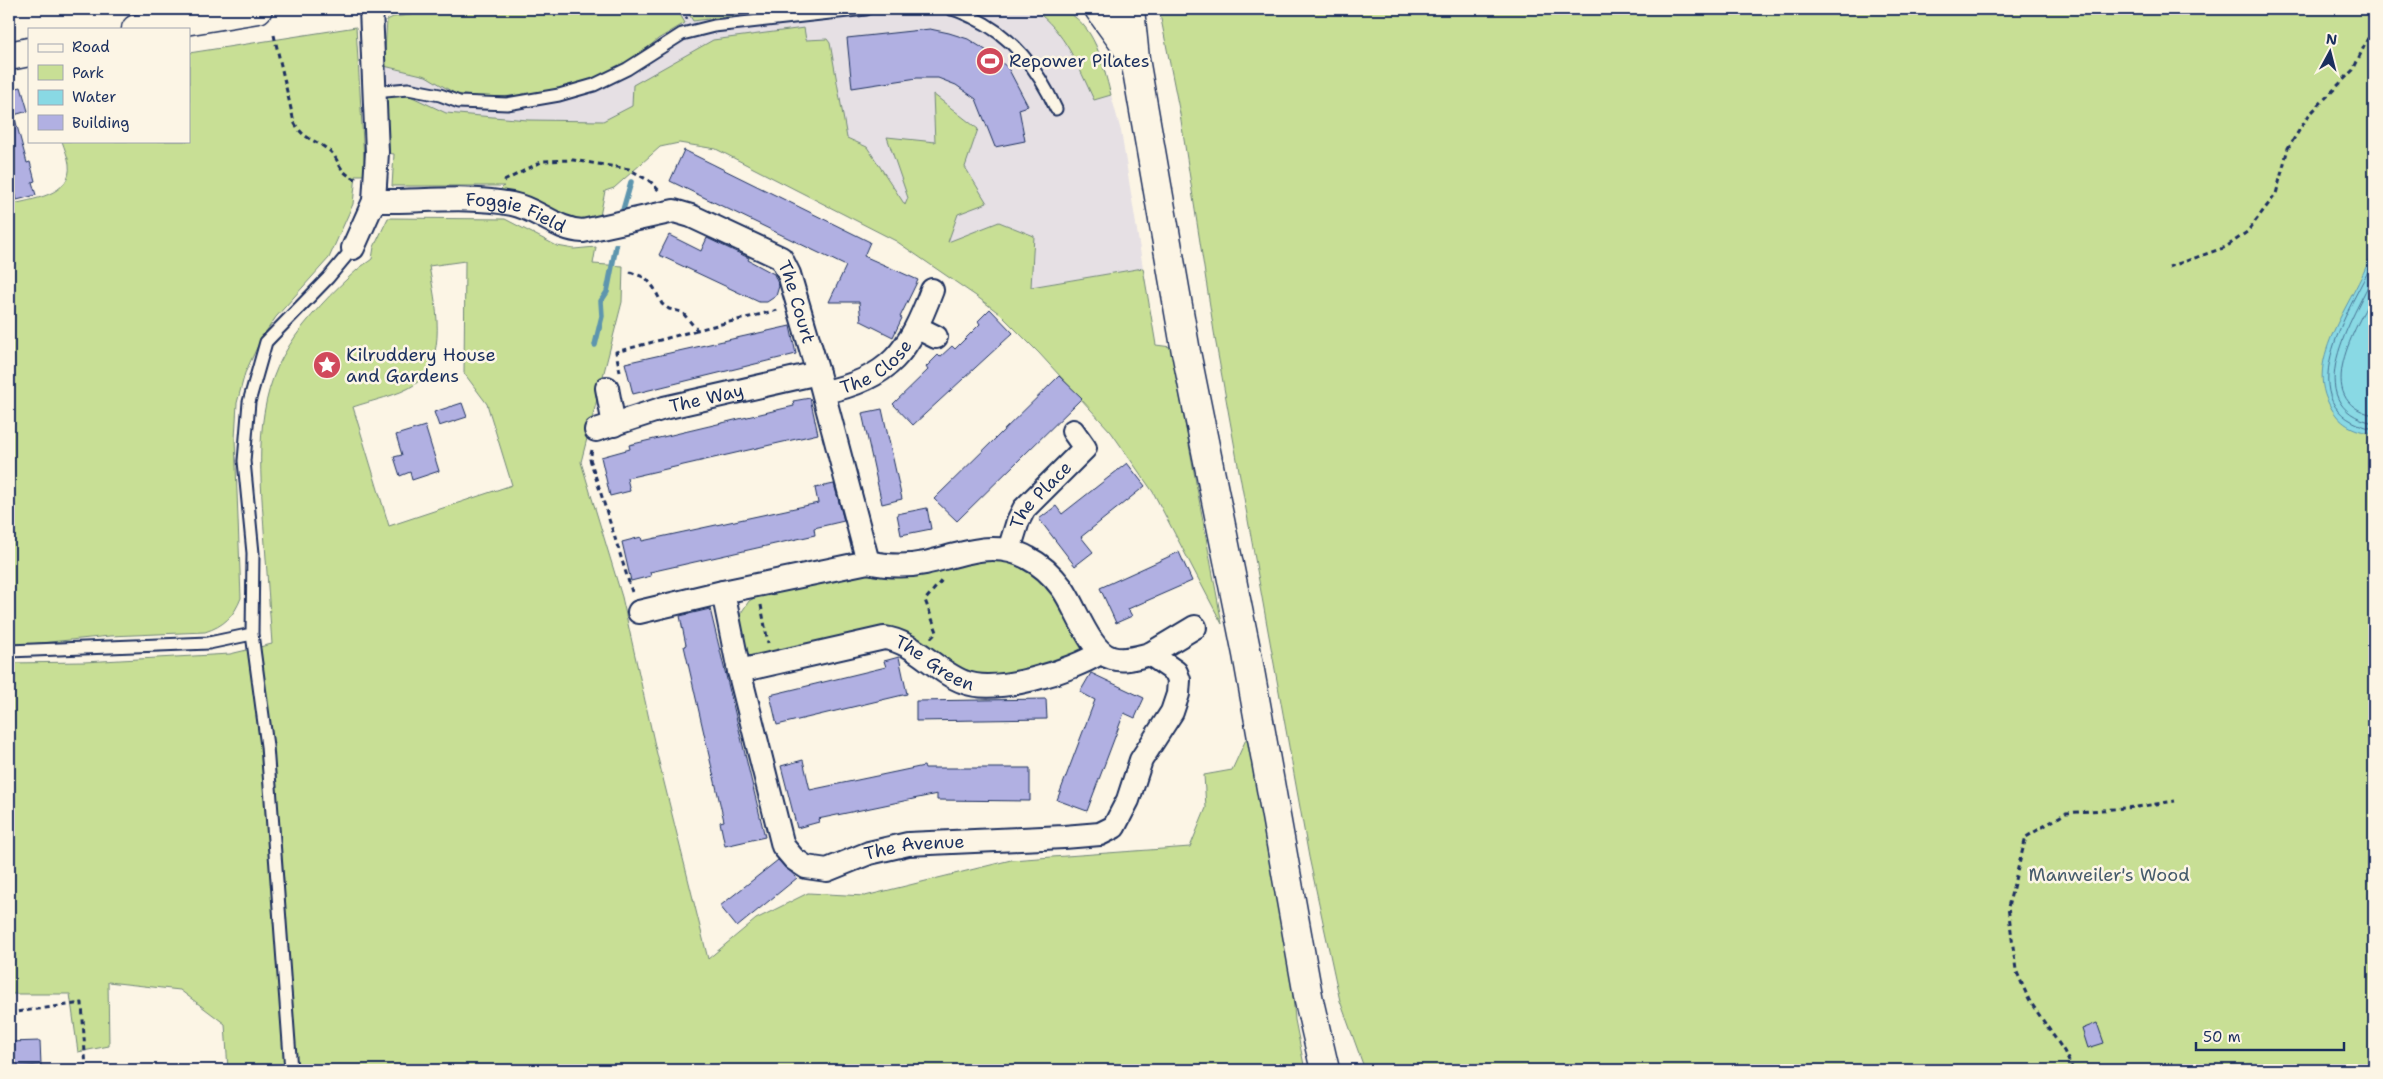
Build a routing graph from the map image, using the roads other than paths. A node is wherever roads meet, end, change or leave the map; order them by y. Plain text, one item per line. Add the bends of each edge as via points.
1 (258, 9) edge
2 (371, 9) edge
3 (866, 9) edge
4 (951, 9) edge
5 (1100, 9) edge
6 (1130, 9) edge
7 (181, 14) edge
8 (139, 28) edge
9 (28, 52) edge
10 (9, 56) edge
11 (1135, 59) junction
12 (374, 92) junction
13 (1056, 109) dead end
14 (375, 191) junction
15 (664, 213) joint
16 (353, 248) joint
17 (932, 290) dead end
18 (821, 383) junction
19 (614, 384) road end
20 (1085, 447) dead end
21 (1009, 550) junction
22 (877, 564) junction
23 (723, 592) junction
24 (639, 612) road end
25 (1195, 627) dead end
26 (252, 634) junction
27 (9, 651) edge
28 (1100, 653) junction
29 (1150, 654) junction
30 (739, 671) junction
31 (291, 1070) edge
32 (1325, 1070) edge

1 - 7 main road
2 - 12 street
3 - 12 lane via 714,26 682,34 627,69 594,85 507,104 459,102 408,89
4 - 13 lane via 982,22 1011,42 1025,56
5 - 11 main road
6 - 11 main road
7 - 8 main road
9 - 10 main road
11 - 32 main road via 1186,352 1247,654 1309,1001
12 - 14 street
14 - 15 street, Foggie Field via 514,204 570,231 606,228
14 - 16 street
15 - 18 street, The Court via 690,216 781,258 789,274
16 - 26 lane via 266,342 249,402 244,461 252,553
17 - 18 street, The Close via 927,332 909,342 876,374 852,386
18 - 19 street, The Way via 664,408 605,427
18 - 22 street
20 - 21 street, The Place via 1024,510
21 - 22 street via 984,548 923,563
21 - 28 street via 1044,568 1062,588
22 - 23 street
23 - 24 street
23 - 30 street, The Avenue
25 - 29 street
26 - 27 lane via 209,643
26 - 31 lane via 267,746
28 - 29 street via 1113,659
28 - 30 street, The Green via 1087,661 996,687 964,683 898,639 884,638
29 - 30 street, The Avenue via 1176,672 1178,694 1172,712 1141,760 1128,800 1114,828 1100,834 1030,840 908,844 827,870 806,867 783,846

